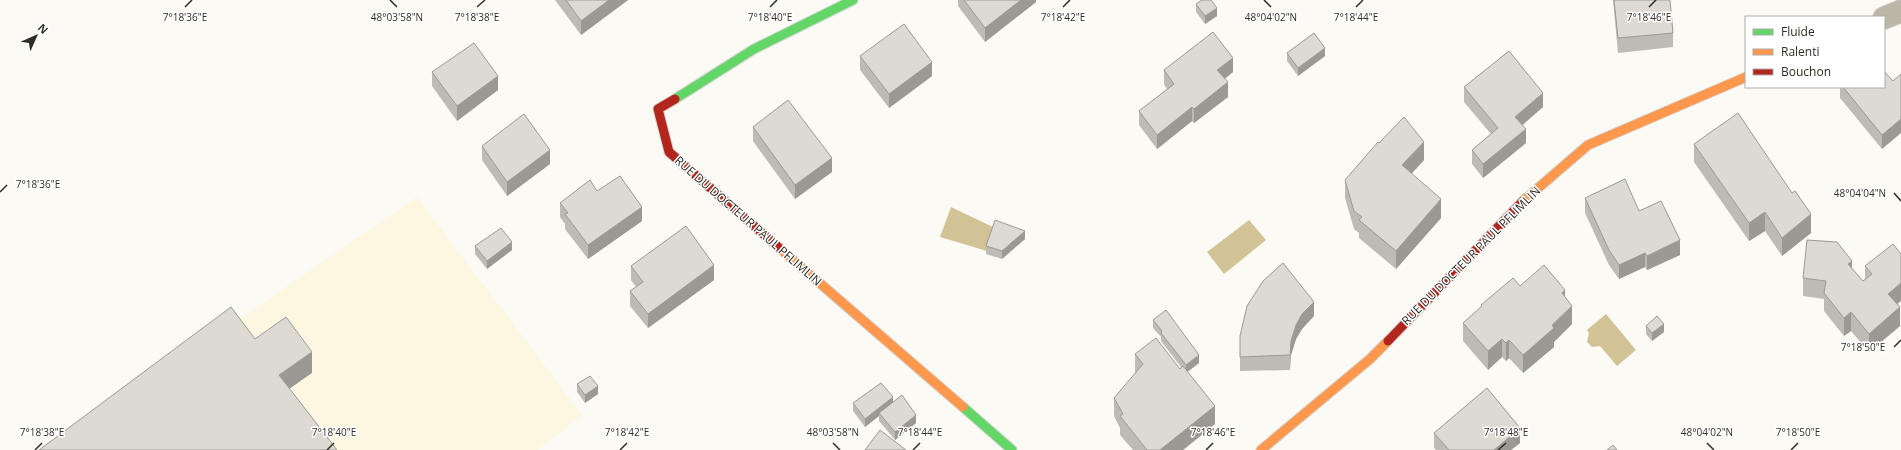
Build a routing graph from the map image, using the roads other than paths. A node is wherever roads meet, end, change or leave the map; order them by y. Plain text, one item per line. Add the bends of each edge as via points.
1 (853, 0) edge
2 (1901, 11) edge
3 (1885, 18) edge
4 (1745, 77) edge
5 (1012, 450) edge
6 (1261, 450) edge

1 - 5 street, RUE DU DOCTEUR PAUL PFLIMLIN via 754,49 658,109 669,152
2 - 3 street
4 - 6 street, RUE DU DOCTEUR PAUL PFLIMLIN via 1588,145 1518,206 1370,359

